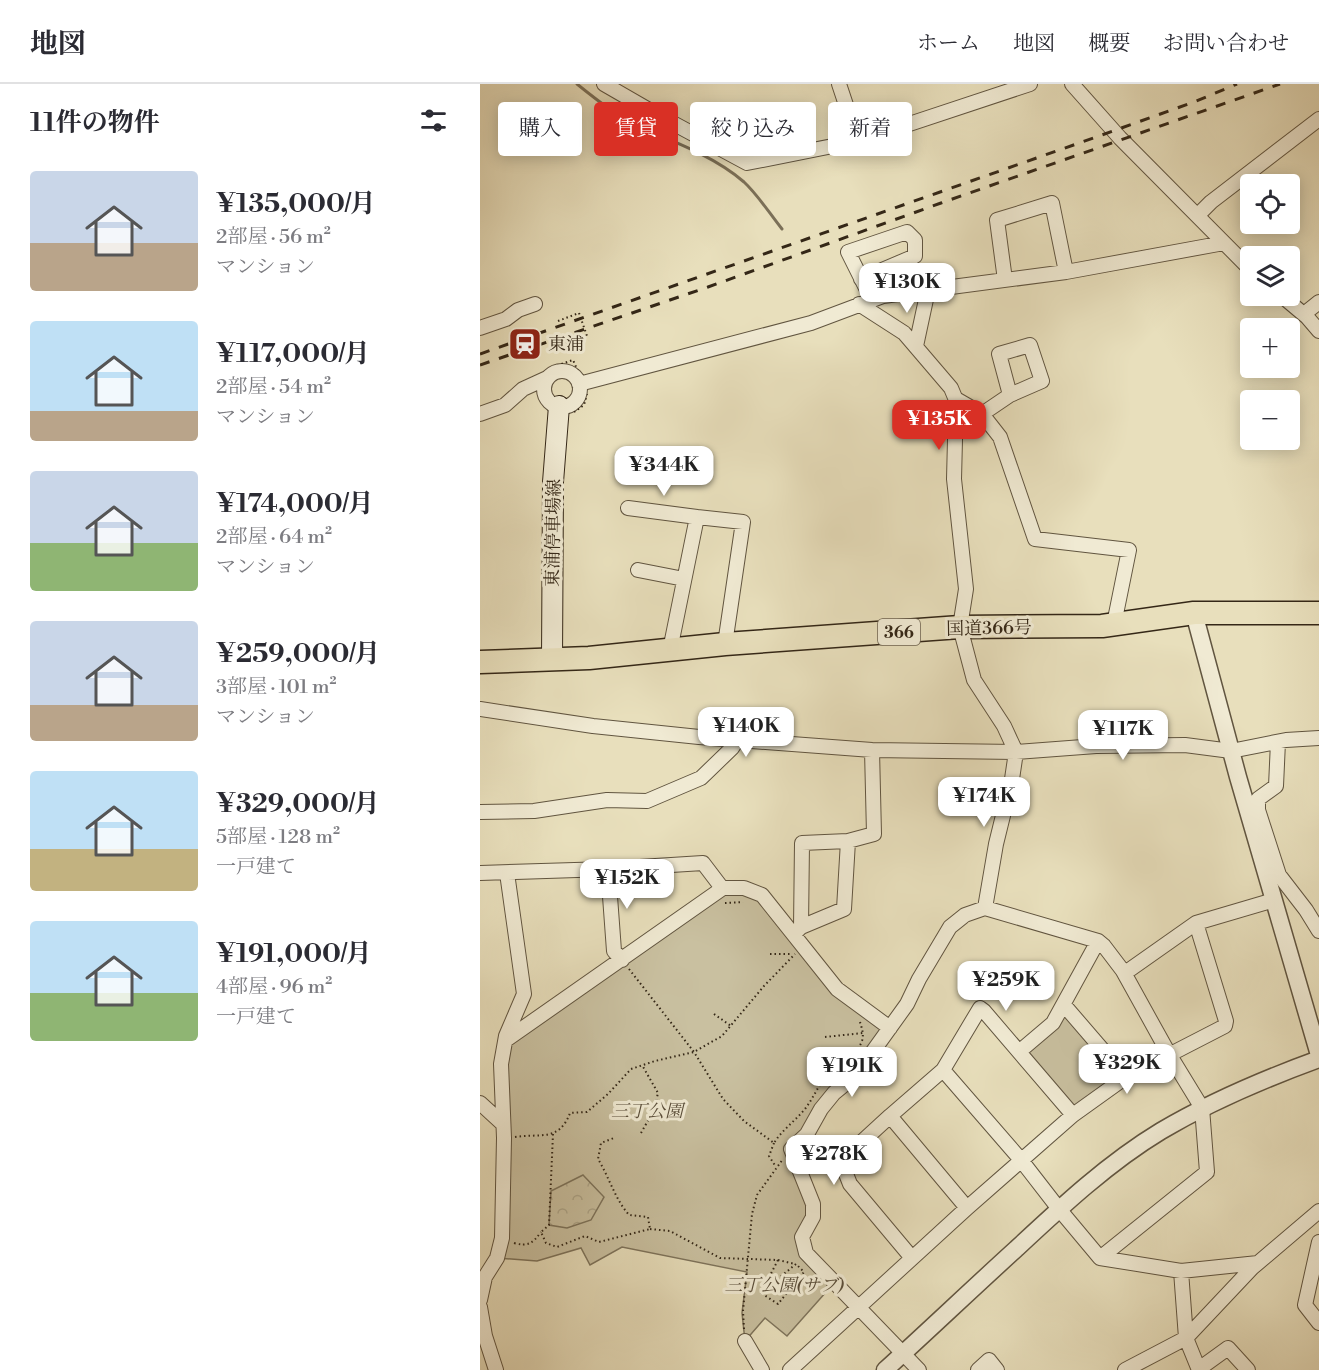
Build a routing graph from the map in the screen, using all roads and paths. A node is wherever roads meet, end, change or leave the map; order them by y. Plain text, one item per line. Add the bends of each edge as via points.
1 (604, 84) edge
2 (839, 84) edge
3 (1030, 84) edge
4 (1072, 84) edge
5 (845, 102) edge
6 (1319, 119) edge
7 (912, 123) edge
8 (828, 147) edge
9 (1198, 215) junction
10 (1224, 243) junction
11 (1240, 259) edge
12 (1066, 272) junction
13 (861, 279) junction
14 (1005, 280) junction
15 (928, 290) junction
16 (866, 302) junction
17 (1319, 302) edge
18 (535, 304) dead end
19 (1294, 306) edge
20 (1304, 314) junction
21 (558, 321) dead end
22 (480, 328) edge
23 (1319, 331) edge
24 (566, 343) dead end
25 (916, 345) junction
26 (547, 378) junction
27 (583, 382) junction
28 (1010, 395) dead end
29 (956, 399) junction
30 (559, 406) junction
31 (480, 414) edge
32 (982, 414) junction
33 (558, 426) junction
34 (628, 508) dead end
35 (697, 517) junction
36 (638, 570) dead end
37 (684, 579) junction
38 (1194, 613) junction
39 (1319, 613) edge
40 (1114, 624) junction
41 (960, 627) junction
42 (725, 644) junction
43 (670, 650) junction
44 (552, 660) junction
45 (480, 663) edge
46 (480, 709) edge
47 (1319, 738) edge
48 (737, 740) junction
49 (1278, 742) junction
50 (872, 750) junction
51 (1231, 751) junction
52 (1016, 752) junction
53 (480, 812) edge
54 (848, 841) junction
55 (608, 869) junction
56 (480, 873) edge
57 (507, 873) junction
58 (722, 888) junction
59 (1274, 900) junction
60 (745, 902) dead end
61 (717, 906) dead end
62 (985, 908) junction
63 (1196, 923) junction
64 (1319, 931) edge
65 (795, 935) junction
66 (1098, 941) junction
67 (770, 954) dead end
68 (795, 954) junction
69 (622, 960) junction
70 (1125, 973) junction
71 (1064, 1005) junction
72 (714, 1014) dead end
73 (859, 1019) dead end
74 (731, 1026) junction
75 (890, 1028) junction
76 (864, 1033) junction
77 (825, 1037) dead end
78 (506, 1040) junction
79 (1020, 1051) junction
80 (694, 1052) junction
81 (1169, 1054) junction
82 (1319, 1057) edge
83 (642, 1065) junction
84 (943, 1070) junction
85 (1126, 1077) junction
86 (480, 1103) edge
87 (1202, 1108) junction
88 (1073, 1115) junction
89 (890, 1116) junction
90 (503, 1131) junction
91 (641, 1133) dead end
92 (554, 1134) junction
93 (614, 1138) dead end
94 (774, 1143) junction
95 (791, 1149) junction
96 (1021, 1160) junction
97 (776, 1167) junction
98 (967, 1208) junction
99 (1059, 1209) junction
100 (1319, 1211) edge
101 (650, 1229) junction
102 (541, 1232) junction
103 (502, 1238) junction
104 (1319, 1242) edge
105 (749, 1258) junction
106 (912, 1258) junction
107 (1100, 1258) junction
108 (778, 1260) junction
109 (1258, 1263) junction
110 (796, 1264) junction
111 (1181, 1271) junction
112 (761, 1293) junction
113 (480, 1300) edge
114 (860, 1306) junction
115 (480, 1307) edge
116 (1319, 1323) edge
117 (1186, 1338) junction
118 (745, 1341) joint
119 (904, 1353) junction
120 (1199, 1369) edge
121 (496, 1370) edge
122 (762, 1370) edge
123 (790, 1370) edge
124 (885, 1370) edge
125 (920, 1370) edge
126 (978, 1370) edge
127 (997, 1370) edge
128 (1125, 1370) edge
129 (1248, 1370) edge

1 - 8 street via 747,164
2 - 5 street
3 - 7 street
4 - 9 street
6 - 9 street
9 - 10 street
10 - 11 street
10 - 12 street
12 - 14 street
12 - 14 street via 1052,203 997,220
13 - 13 street via 848,252 906,232 915,240 915,256
13 - 16 street
14 - 15 street
15 - 16 street
15 - 25 street
16 - 25 street
16 - 27 street via 811,323
17 - 20 street
18 - 22 street
19 - 20 street
20 - 23 street
21 - 24 path, bridge via 579,314 587,336
25 - 29 street
26 - 27 street via 562,370
26 - 30 street via 545,394
26 - 31 street via 523,389 505,405
27 - 30 street via 574,402
27 - 33 path via 587,398 584,405
28 - 32 street
29 - 32 street
29 - 41 street via 954,479 966,588
30 - 33 main road, 東浦停車場線
32 - 40 street via 1000,437 1035,539 1129,550
33 - 44 main road, 東浦停車場線 via 553,482
34 - 35 street
35 - 37 street
35 - 42 street via 743,522
36 - 37 street
37 - 43 street
38 - 39 highway, 国道366号 / 366
38 - 40 highway, 国道366号 / 366
38 - 51 street
40 - 41 highway, 国道366号 / 366
41 - 42 highway, 国道366号 / 366
41 - 52 street via 974,680
42 - 43 highway, 国道366号 / 366
43 - 44 highway, 国道366号 / 366
44 - 45 highway, 国道366号 / 366
46 - 48 street via 593,726
47 - 49 street
48 - 50 street
48 - 53 street via 701,778 647,801 607,800 534,811
49 - 51 street
49 - 64 street via 1276,786 1258,799 1258,810 1279,875
50 - 52 street
50 - 54 street via 874,834
51 - 52 street via 1185,745
51 - 59 street
52 - 62 street
54 - 65 street via 844,909
54 - 65 street via 802,843
55 - 57 street
55 - 58 street via 703,863
55 - 69 street via 614,951
56 - 57 street
57 - 78 street via 524,994
58 - 65 street via 744,888 762,895
58 - 69 street
59 - 63 street
59 - 82 street
60 - 61 path
62 - 66 street
62 - 75 street via 965,915 950,927 908,1004
63 - 70 street
63 - 81 street via 1225,1026
65 - 68 path
65 - 75 street via 837,989
66 - 70 street
66 - 71 street
67 - 68 path
68 - 74 path
69 - 78 street
69 - 80 path
70 - 81 street
71 - 79 street via 1053,1023
71 - 85 street
72 - 74 path
73 - 76 path
74 - 80 path via 722,1036
75 - 95 street via 856,1075 834,1093 807,1134
76 - 77 path
76 - 94 path via 855,1052 830,1071 806,1107
78 - 90 street via 501,1064
79 - 84 street via 980,1008
79 - 88 street
80 - 83 path
80 - 94 path via 723,1100
81 - 85 street
81 - 87 street
82 - 87 street
83 - 91 path via 658,1093
83 - 92 path via 631,1069 587,1112 570,1113 565,1126
84 - 89 street
84 - 96 street
85 - 88 street
86 - 90 street
87 - 99 street via 1128,1153
87 - 107 street via 1207,1172
88 - 96 street
89 - 98 street
89 - 106 street via 841,1161 850,1184
90 - 92 path
90 - 103 street
92 - 102 path via 549,1225
93 - 101 path via 601,1143 598,1159 620,1204 629,1215 648,1217
94 - 97 path via 770,1156
95 - 97 path
95 - 114 street via 813,1204 813,1217 802,1236 807,1253
96 - 98 street
96 - 99 street
97 - 105 path via 757,1195
98 - 106 street
99 - 107 street
99 - 119 street
100 - 109 street
101 - 102 path via 599,1242 585,1236 557,1247 546,1243
101 - 105 path via 670,1231 720,1258
102 - 103 path via 532,1243 523,1246
103 - 113 street
104 - 116 street via 1305,1305
105 - 108 path
105 - 118 path via 743,1311
106 - 114 street
107 - 111 street
108 - 110 path
108 - 112 path
109 - 111 street
109 - 117 street
110 - 112 path
110 - 112 path via 804,1272 778,1304
111 - 117 street
114 - 119 street
114 - 123 street
115 - 121 street
117 - 120 street
117 - 128 street
118 - 122 street
119 - 124 street
119 - 125 street
120 - 129 street via 1228,1348
126 - 127 street via 989,1360

